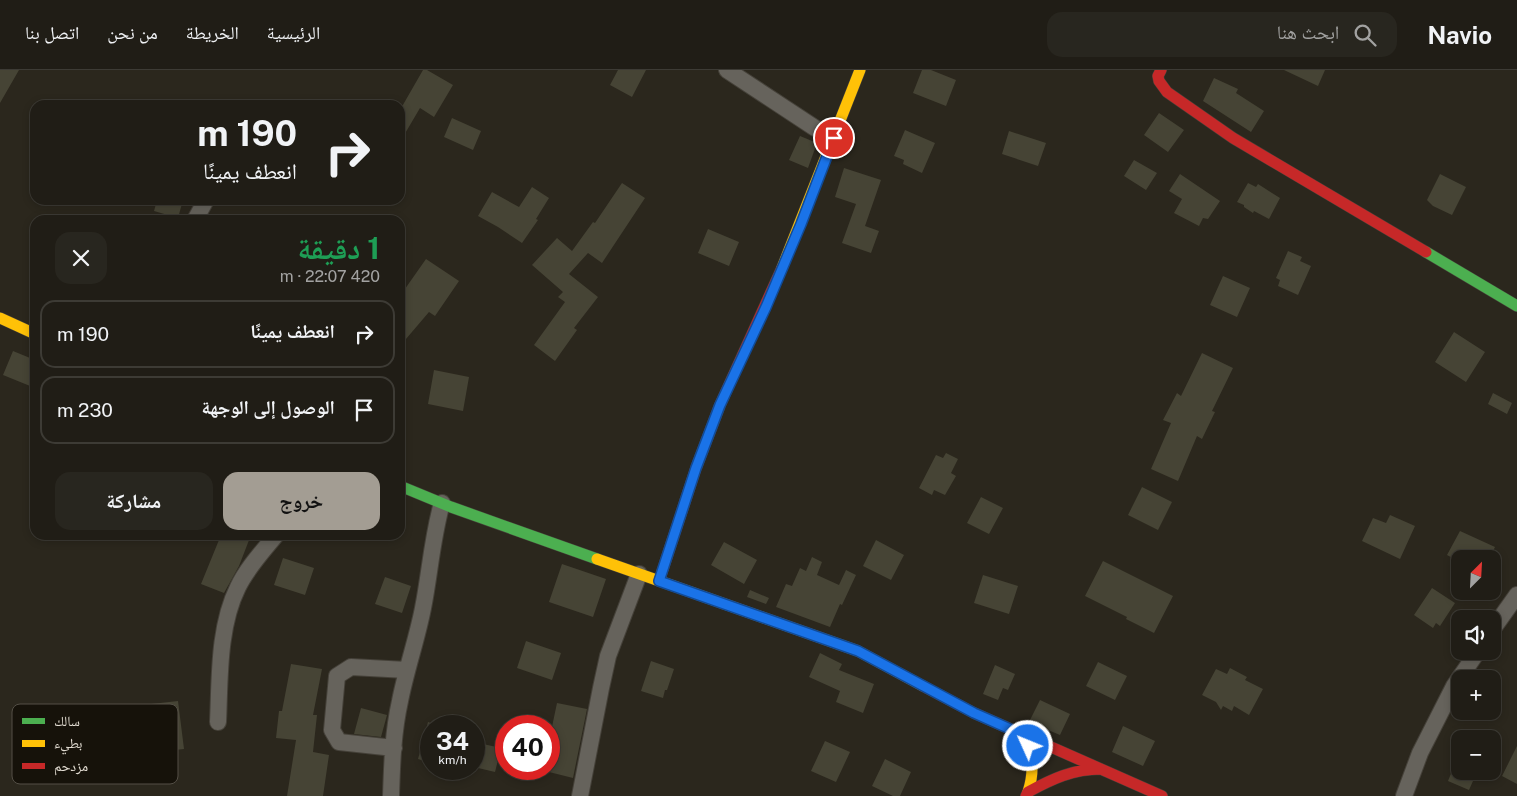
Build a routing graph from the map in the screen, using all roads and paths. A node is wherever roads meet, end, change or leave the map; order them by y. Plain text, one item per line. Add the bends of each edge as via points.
1 (727, 70) edge
2 (860, 70) edge
3 (1161, 70) edge
4 (834, 138) junction
5 (1517, 306) edge
6 (0, 318) edge
7 (30, 332) edge
8 (405, 488) edge
9 (442, 503) junction
10 (272, 540) edge
11 (639, 574) junction
12 (659, 581) junction
13 (1517, 595) edge
14 (1501, 617) edge
15 (1472, 660) edge
16 (407, 670) junction
17 (218, 722) dead end
18 (1026, 736) junction
19 (394, 748) junction
20 (1105, 770) junction
21 (1027, 794) edge
22 (391, 796) edge
23 (580, 796) edge
24 (1162, 796) edge
25 (1404, 796) edge

1 - 4 street
2 - 4 street
3 - 5 street via 1159,81 1167,92 1233,138
4 - 12 street via 766,307 720,405
6 - 7 street
8 - 9 street
9 - 11 street
9 - 16 street via 434,531 430,574
10 - 17 street via 243,578 228,612 222,646
11 - 12 street
11 - 23 street via 608,656
12 - 18 street via 858,651 974,713
13 - 14 street
15 - 25 street via 1454,686 1424,745
16 - 19 street
16 - 19 street via 351,667 337,676 332,730 339,742
18 - 20 street
18 - 21 street via 1034,762
19 - 22 street
20 - 21 street via 1087,768 1072,771
20 - 24 street

